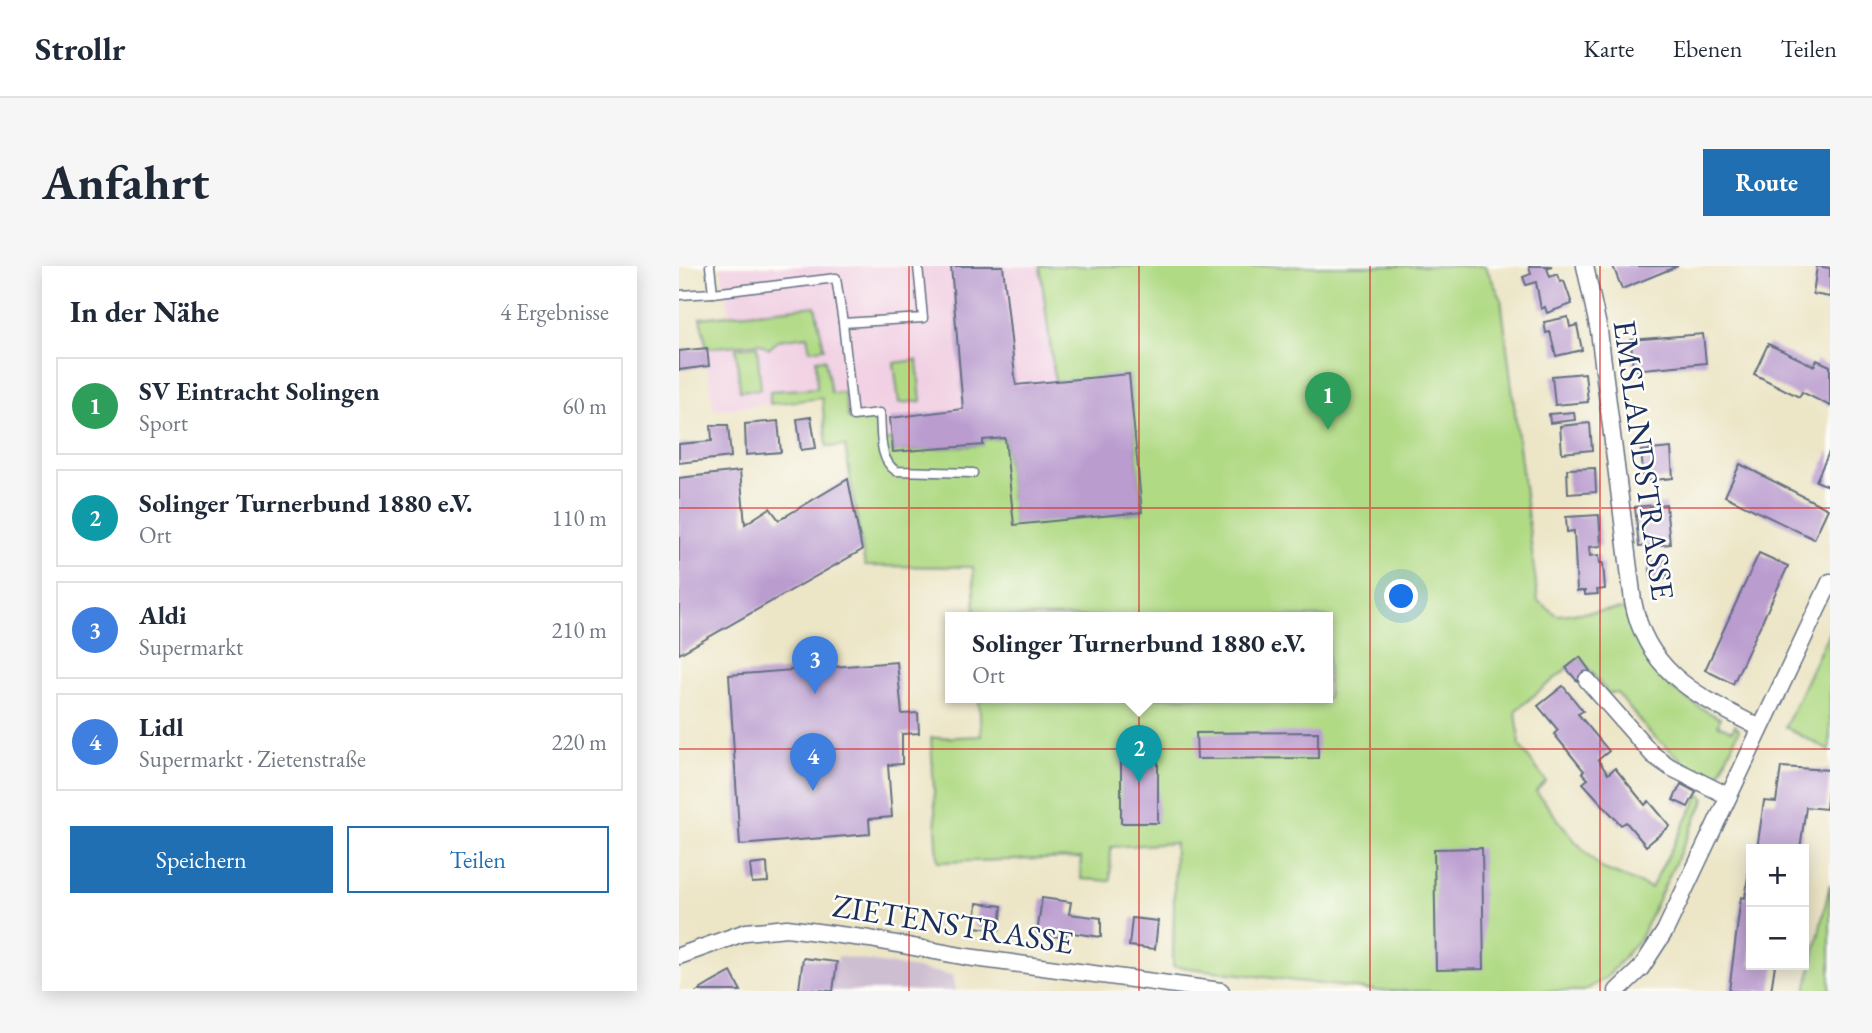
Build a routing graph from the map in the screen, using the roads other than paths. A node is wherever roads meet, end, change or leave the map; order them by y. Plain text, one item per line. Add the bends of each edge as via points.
1 (709, 266) edge
2 (918, 266) edge
3 (1585, 266) edge
4 (713, 293) junction
5 (679, 295) edge
6 (843, 323) junction
7 (974, 473) dead end
8 (1830, 582) edge
9 (1587, 680) dead end
10 (1760, 728) junction
11 (1728, 796) junction
12 (679, 956) edge
13 (1221, 991) edge
14 (1617, 991) edge

1 - 4 lane
2 - 6 lane via 923,318
3 - 10 street, EMSLANDSTRASSE via 1599,331 1639,621 1658,658 1686,688
4 - 5 lane
4 - 6 lane via 836,278
6 - 7 lane via 853,416 880,413 884,458 889,466 896,471
8 - 10 street
9 - 11 street via 1653,755
10 - 11 street
11 - 14 street via 1659,943
12 - 13 street, ZIETENSTRASSE via 746,932 787,928

